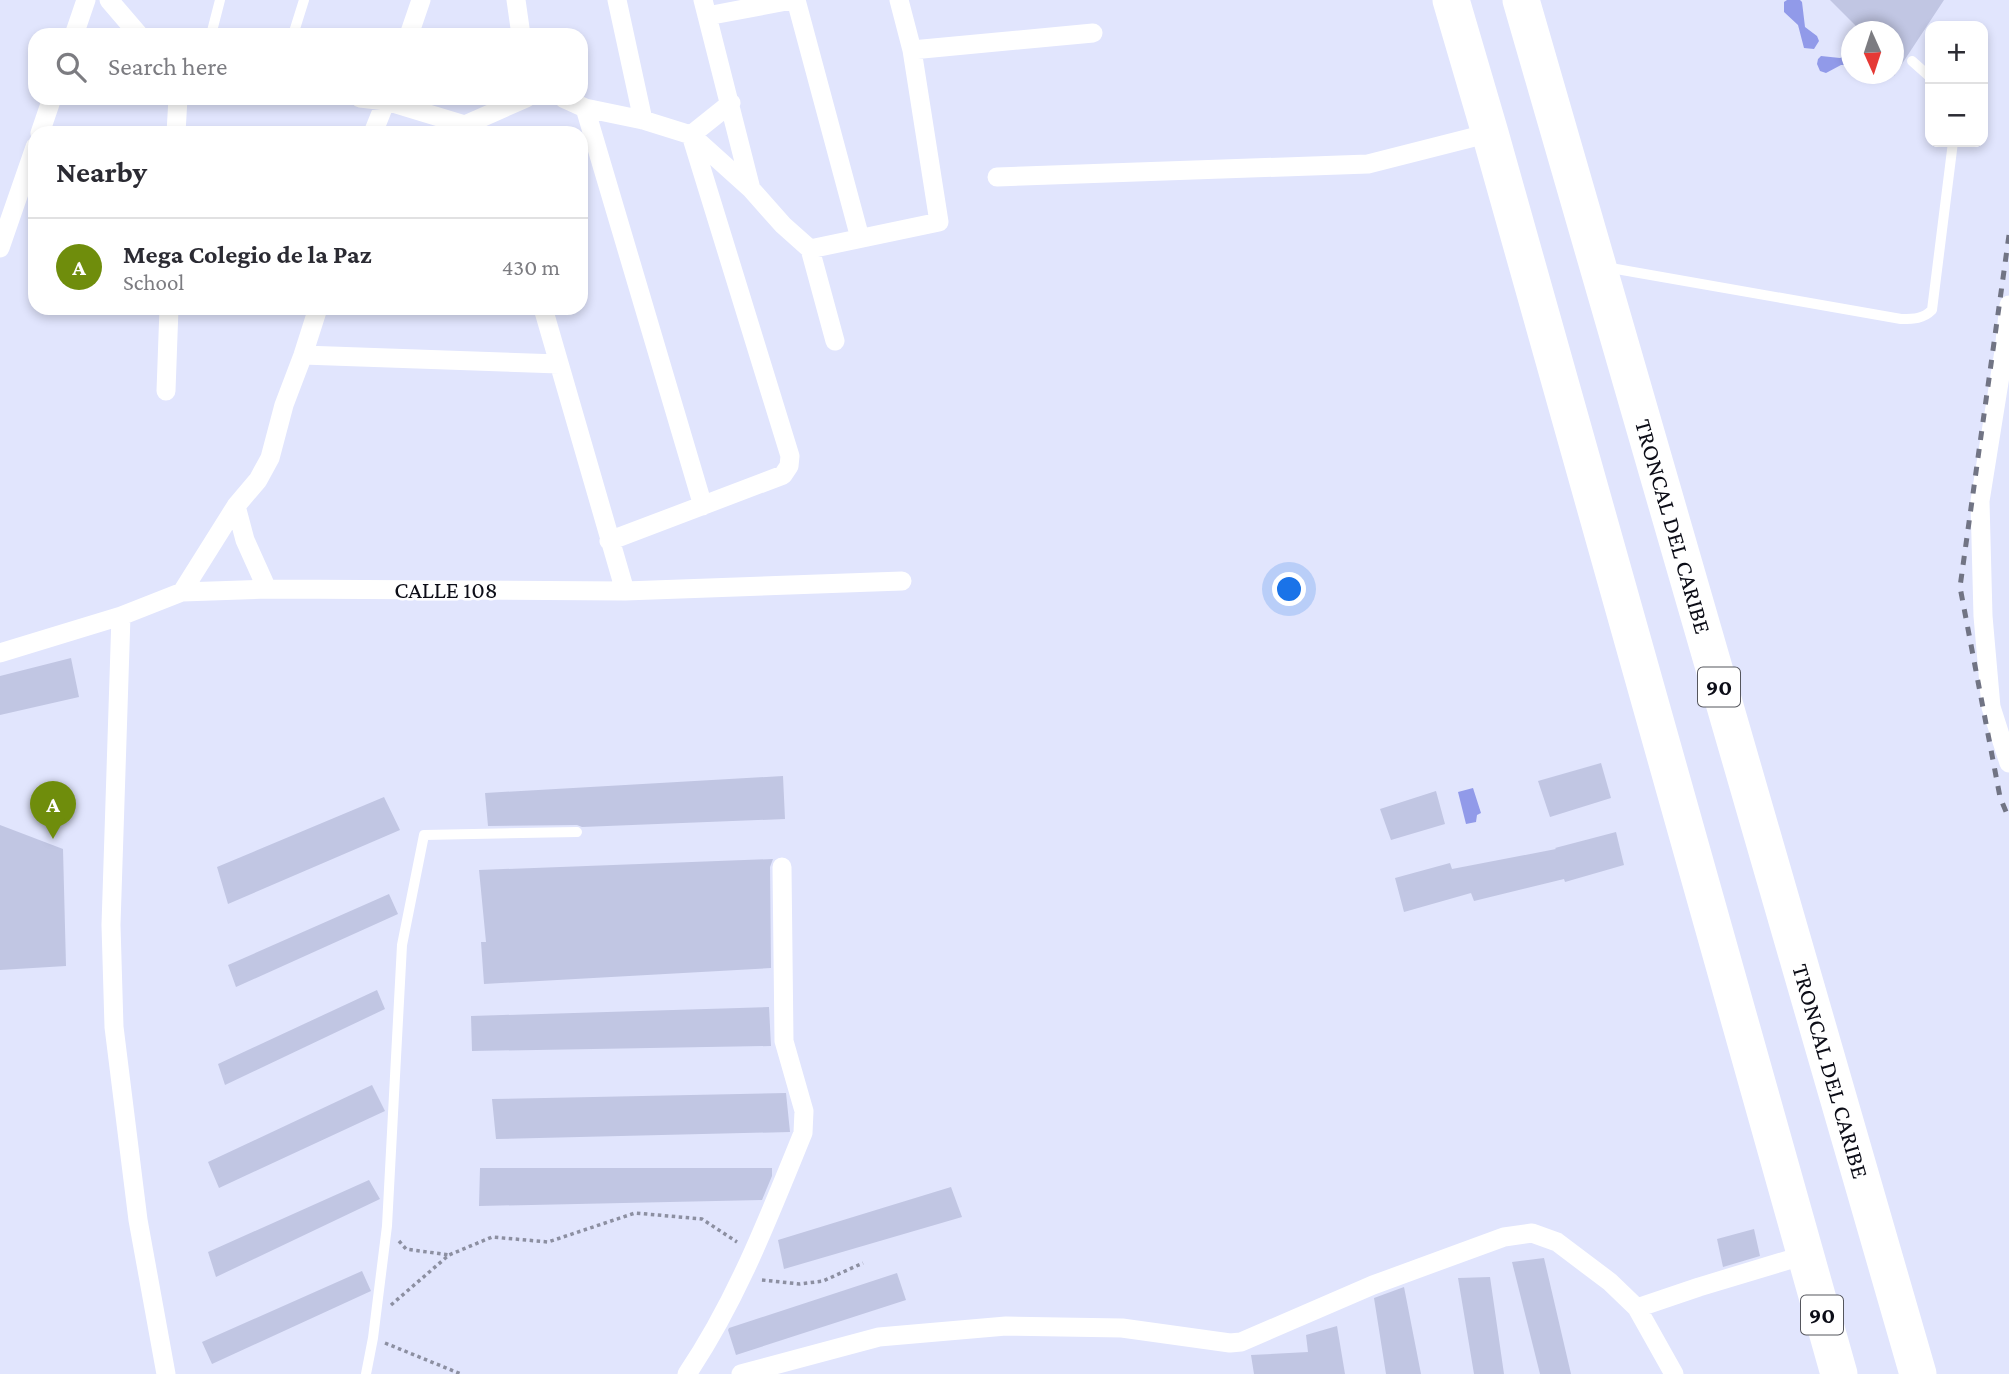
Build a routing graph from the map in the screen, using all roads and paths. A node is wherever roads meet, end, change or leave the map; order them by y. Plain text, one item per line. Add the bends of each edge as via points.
1 (86, 0) edge
2 (109, 0) edge
3 (220, 0) edge
4 (304, 0) edge
5 (421, 0) edge
6 (516, 0) edge
7 (617, 0) edge
8 (794, 0) edge
9 (899, 0) edge
10 (1451, 0) edge
11 (1521, 0) edge
12 (705, 8) edge
13 (76, 28) edge
14 (133, 28) edge
15 (213, 28) edge
16 (295, 28) edge
17 (411, 28) edge
18 (521, 28) edge
19 (1093, 33) dead end
20 (912, 50) junction
21 (1912, 61) dead end
22 (1925, 73) edge
23 (731, 103) junction
24 (50, 105) edge
25 (178, 105) edge
26 (384, 105) edge
27 (402, 105) edge
28 (513, 105) edge
29 (578, 105) edge
30 (585, 108) junction
31 (643, 120) junction
32 (42, 126) edge
33 (176, 126) edge
34 (376, 126) edge
35 (459, 126) edge
36 (473, 126) edge
37 (1490, 133) junction
38 (691, 135) junction
39 (1952, 147) edge
40 (28, 167) edge
41 (997, 177) dead end
42 (751, 189) junction
43 (860, 238) junction
44 (0, 248) edge
45 (810, 249) junction
46 (1598, 265) junction
47 (2009, 305) edge
48 (169, 315) edge
49 (316, 315) edge
50 (544, 315) edge
51 (835, 341) dead end
52 (303, 355) junction
53 (559, 364) junction
54 (166, 391) dead end
55 (236, 506) junction
56 (703, 506) junction
57 (609, 541) junction
58 (902, 581) dead end
59 (267, 589) junction
60 (625, 591) junction
61 (182, 592) junction
62 (121, 616) junction
63 (0, 653) edge
64 (2009, 763) edge
65 (577, 832) dead end
66 (782, 867) dead end
67 (387, 1226) junction
68 (754, 1252) junction
69 (449, 1255) junction
70 (1805, 1255) junction
71 (863, 1263) dead end
72 (743, 1275) junction
73 (1637, 1308) junction
74 (375, 1320) junction
75 (373, 1338) junction
76 (166, 1374) edge
77 (366, 1374) edge
78 (461, 1374) edge
79 (687, 1374) edge
80 (741, 1374) edge
81 (1674, 1374) edge
82 (1839, 1374) edge
83 (1918, 1374) edge

1 - 13 street
2 - 14 street
3 - 15 lane
4 - 16 lane
5 - 17 street
6 - 18 street
7 - 31 street
8 - 12 street
8 - 43 street
9 - 20 street
10 - 37 highway, 90
11 - 46 highway, TRONCAL DEL CARIBE / 90
12 - 23 street
19 - 20 street
20 - 43 street via 939,222
21 - 22 lane
23 - 38 street
23 - 42 street
24 - 32 street
25 - 33 street
26 - 34 street
27 - 35 street
28 - 36 street
29 - 30 street
30 - 31 street
30 - 56 street
31 - 38 street
37 - 41 street via 1367,164
37 - 70 highway, 90
38 - 42 street
38 - 56 street via 790,456 783,475
39 - 46 lane via 1932,310 1926,316 1901,319
40 - 44 street
42 - 45 street
43 - 45 street
45 - 51 street
46 - 83 highway, TRONCAL DEL CARIBE / 90
47 - 64 street via 1980,501 1991,707
48 - 54 street
49 - 52 street
50 - 53 street
52 - 53 street
52 - 55 street via 270,458
53 - 57 street
55 - 59 street
55 - 61 street
56 - 57 street
57 - 60 street
58 - 60 street, CALLE 108
59 - 60 street, CALLE 108
59 - 61 street, CALLE 108
61 - 62 street, CALLE 108
62 - 63 street, CALLE 108
62 - 76 street via 111,925 114,1027 138,1220
65 - 67 lane via 424,835 402,945
66 - 68 street via 784,1041 804,1111 803,1133
67 - 69 path via 406,1249
67 - 74 lane
68 - 69 path via 702,1219 635,1213 548,1242 492,1237
68 - 72 street
69 - 74 path
70 - 73 street
70 - 82 highway, 90
71 - 72 path via 823,1281 800,1284
72 - 79 street
73 - 80 street via 1557,1242 1532,1233 1503,1237 1373,1285 1241,1342 1122,1328 1006,1326 879,1337
73 - 81 street
74 - 75 lane
75 - 77 lane
75 - 78 path

